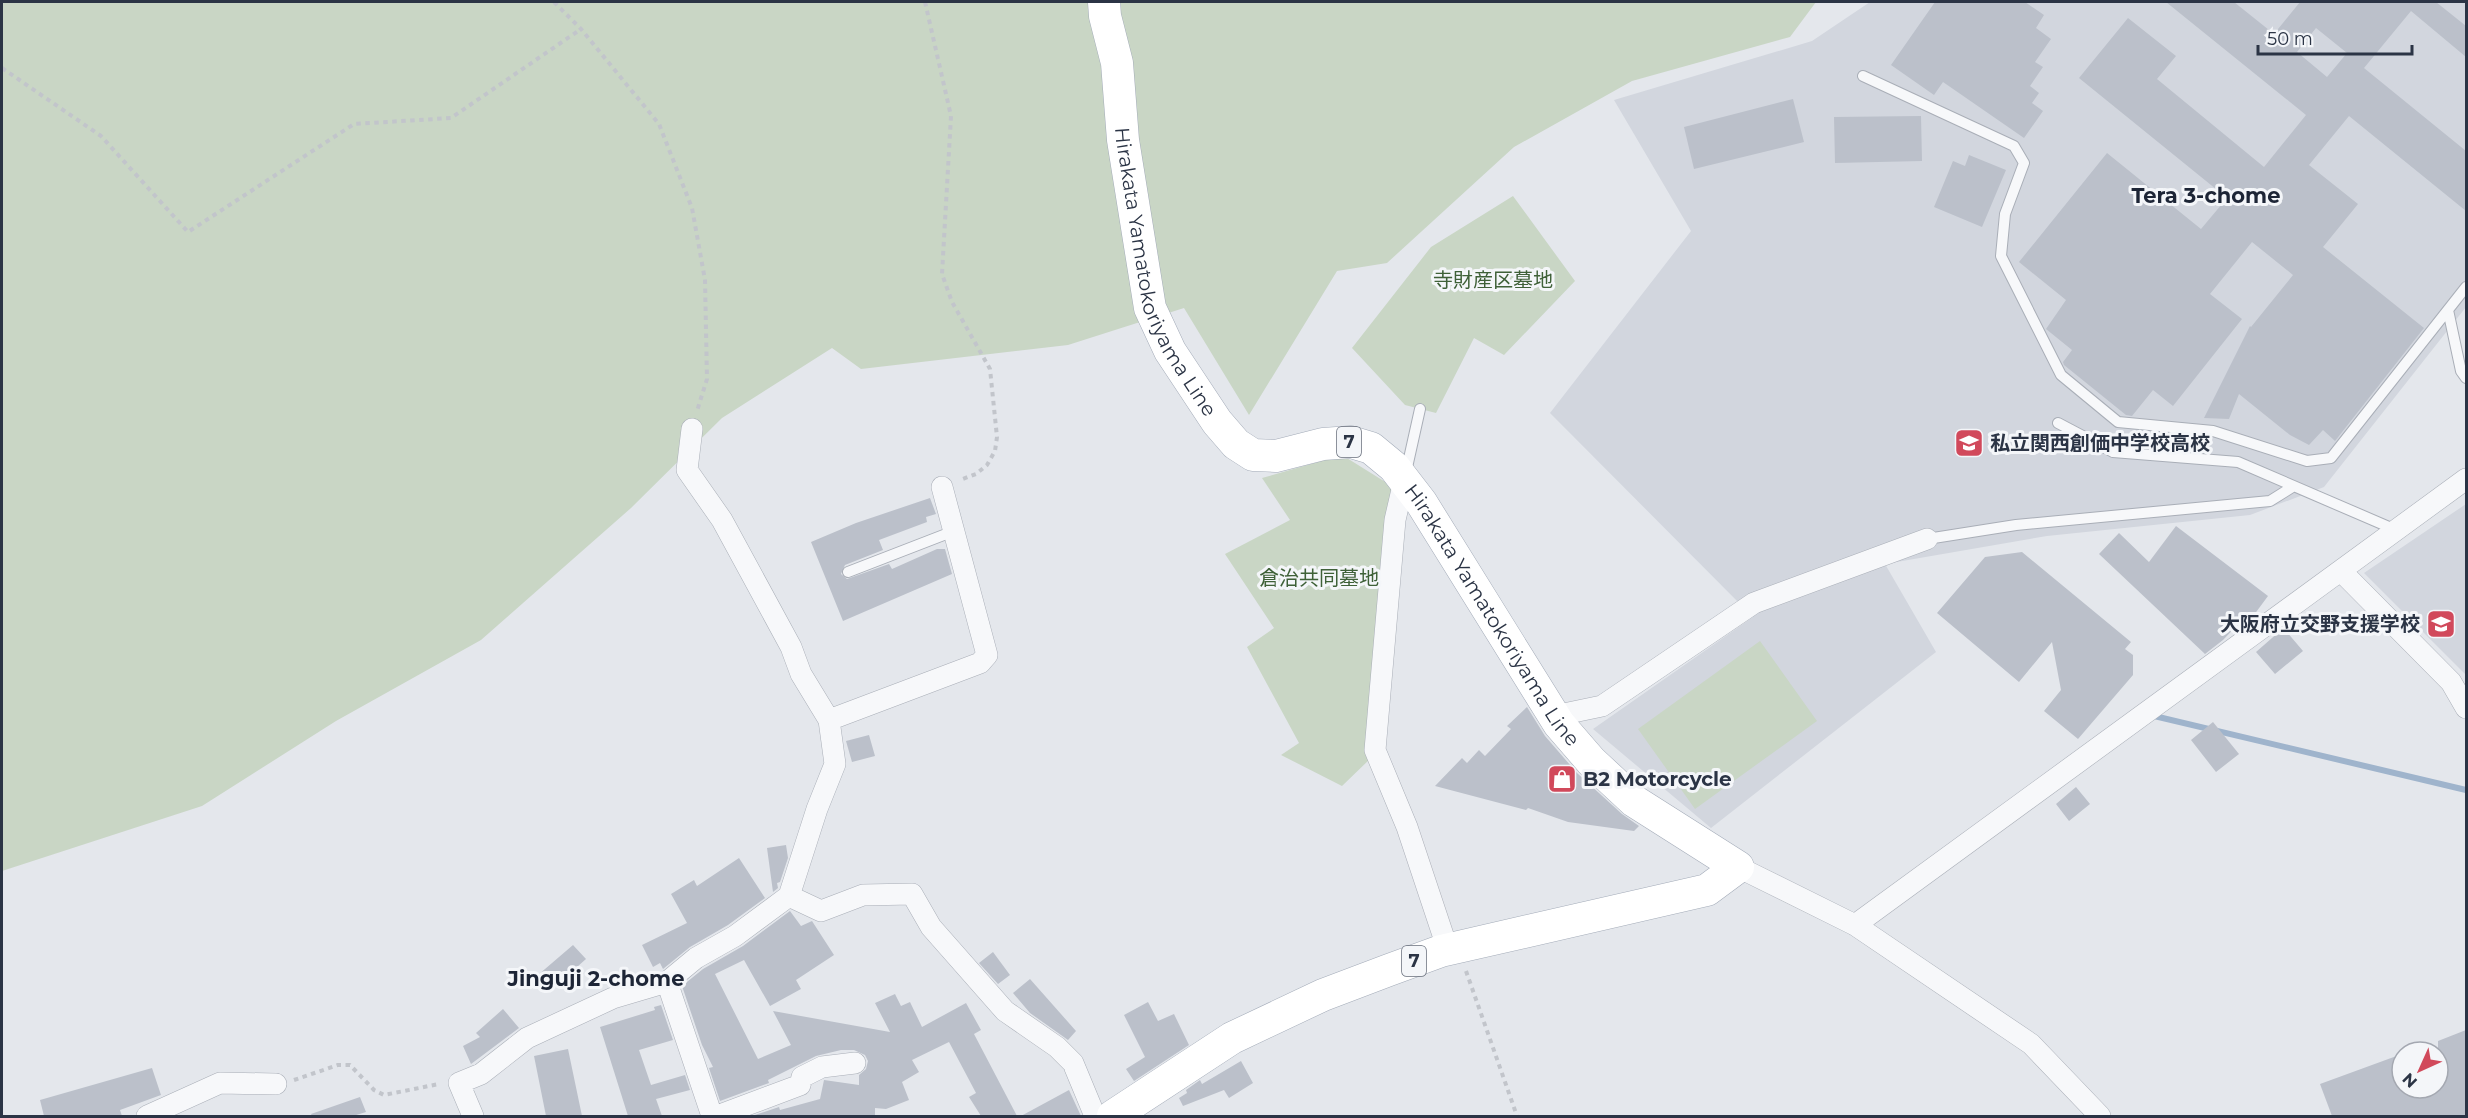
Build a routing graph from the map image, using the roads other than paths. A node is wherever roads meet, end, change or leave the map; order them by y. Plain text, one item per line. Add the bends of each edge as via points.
1 (1104, 2) edge
2 (1863, 76) dead end
3 (2466, 286) edge
4 (2448, 310) junction
5 (2466, 378) edge
6 (1420, 409) dead end
7 (2058, 423) dead end
8 (692, 429) road end
9 (2466, 479) edge
10 (1404, 481) junction
11 (2294, 486) junction
12 (942, 487) road end
13 (2396, 530) junction
14 (954, 531) junction
15 (1928, 539) joint
16 (2341, 571) junction
17 (848, 572) dead end
18 (2466, 708) edge
19 (1554, 716) junction
20 (829, 720) junction
21 (1738, 867) junction
22 (789, 896) junction
23 (1855, 925) junction
24 (1453, 949) junction
25 (667, 982) junction
26 (855, 1063) dead end
27 (276, 1084) road end
28 (147, 1116) edge
29 (473, 1116) edge
30 (712, 1116) edge
31 (717, 1116) edge
32 (1095, 1116) edge
33 (1113, 1116) edge
34 (2100, 1116) edge

1 - 10 main road, Hirakata Yamatokoriyama Line / 7 via 1117,63 1123,140 1150,308 1170,351 1217,422 1236,444 1253,455 1276,456 1323,444 1351,442 1371,448
2 - 4 lane via 2014,146 2024,163 2005,214 2001,256 2061,375 2118,422 2213,431 2307,462 2331,458
3 - 4 lane
4 - 5 lane via 2461,371
6 - 10 lane
7 - 11 lane via 2113,452 2238,462
8 - 20 street via 687,470 722,520
9 - 13 street
10 - 19 main road, Hirakata Yamatokoriyama Line / 7 via 1421,502
10 - 24 street via 1395,520 1375,750
11 - 13 lane
11 - 15 lane via 2270,501 2016,525
12 - 14 street
13 - 16 street
14 - 17 lane
14 - 20 street via 987,655 980,663
15 - 19 street via 1754,603 1602,706
16 - 18 street via 2451,682
16 - 23 street
19 - 21 main road, Hirakata Yamatokoriyama Line / 7 via 1591,761 1634,801
20 - 22 street via 835,764
21 - 23 street
21 - 24 main road, 7 via 1707,890
22 - 25 street
22 - 32 street via 821,911 863,895 912,894 931,927 1005,1011 1073,1063
23 - 34 street via 2031,1044
24 - 33 main road, 7 via 1323,995 1232,1038
25 - 29 street via 613,998 527,1038 481,1074 459,1083
25 - 30 street
26 - 31 street via 822,1067 802,1077 800,1085
27 - 28 street via 220,1083

